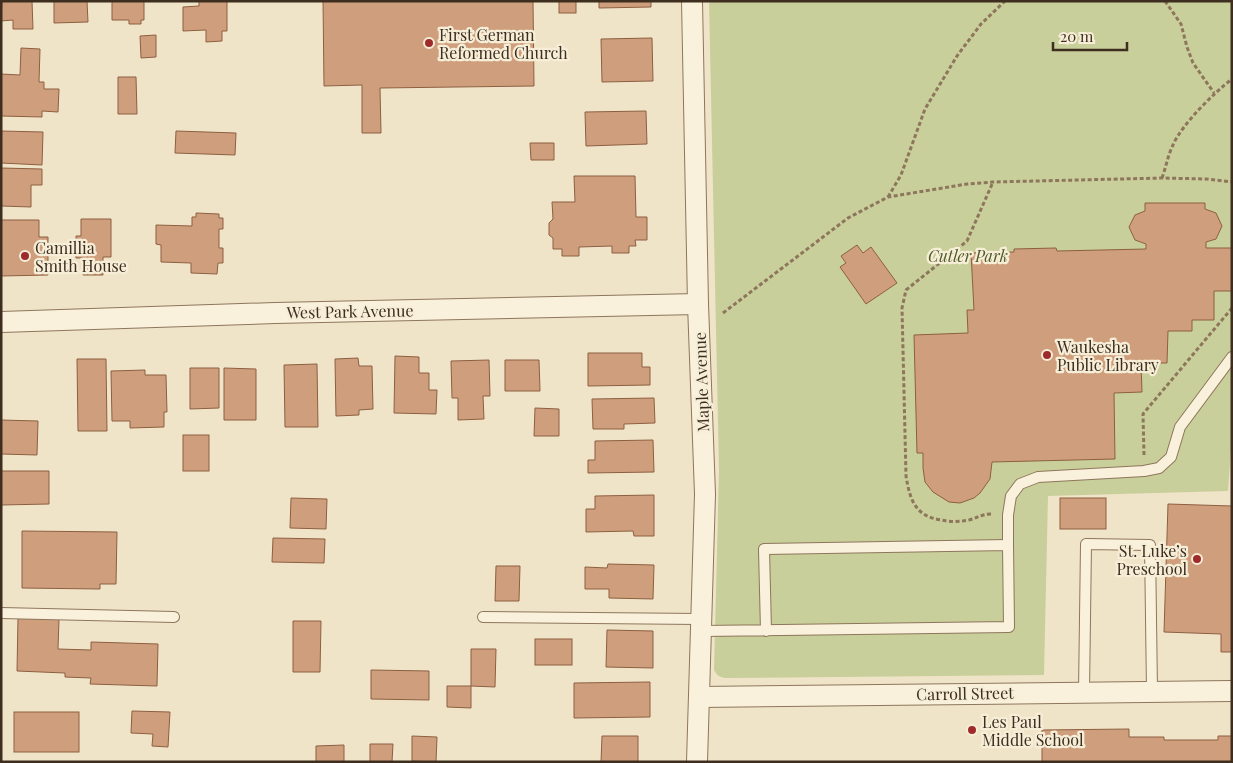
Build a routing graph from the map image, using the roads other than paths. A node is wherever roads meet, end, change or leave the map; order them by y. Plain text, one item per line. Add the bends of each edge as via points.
1 (692, 1) edge
2 (698, 304) junction
3 (1, 322) edge
4 (1232, 357) edge
5 (1008, 545) junction
6 (1, 613) edge
7 (174, 617) dead end
8 (483, 617) dead end
9 (701, 625) junction
10 (766, 631) junction
11 (1232, 691) edge
12 (1084, 692) junction
13 (1152, 692) junction
14 (699, 697) junction
15 (697, 762) edge

1 - 2 street, Maple Avenue
2 - 3 street, West Park Avenue
2 - 9 street, Maple Avenue via 705,494
4 - 5 lane via 1180,427 1170,457 1159,468 1038,477 1020,484 1011,496
5 - 10 lane via 1009,626
5 - 10 lane via 764,549
6 - 7 lane
8 - 9 lane
9 - 10 lane
9 - 14 street, Maple Avenue
11 - 13 street, Carroll Street
12 - 13 street, Carroll Street
12 - 13 lane via 1086,544 1150,545
12 - 14 street, Carroll Street
14 - 15 street, Maple Avenue

